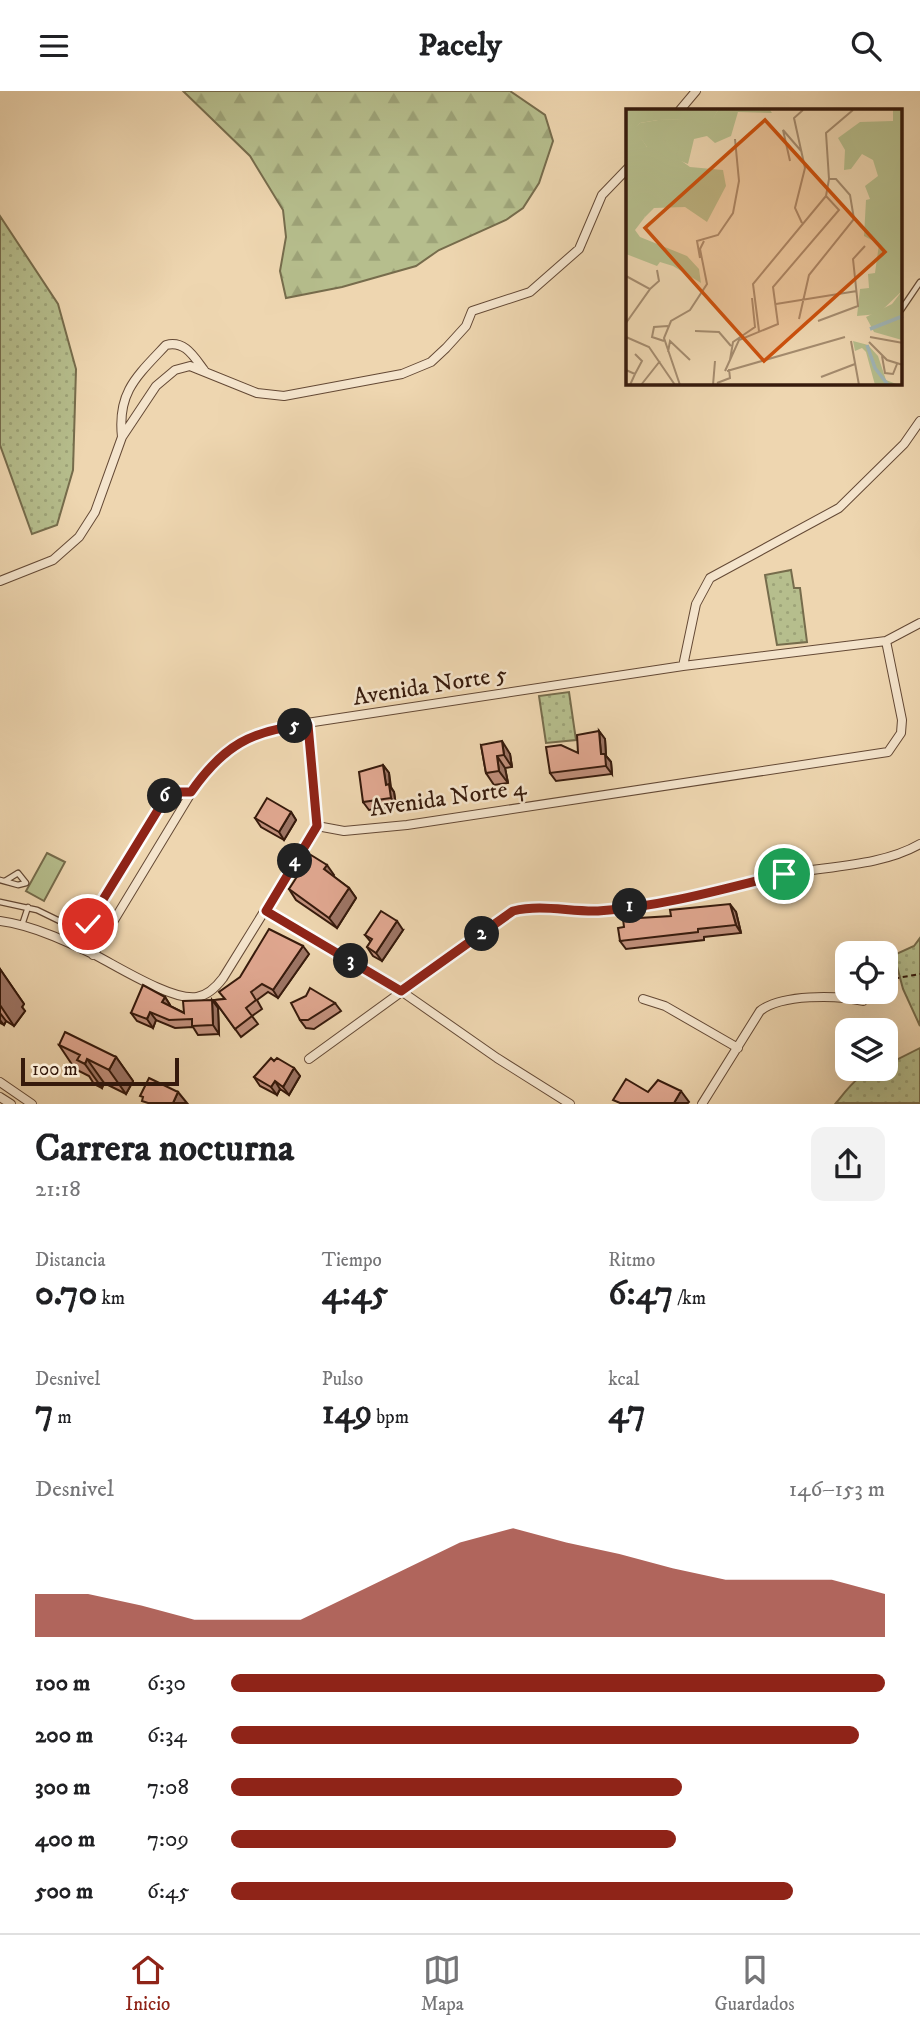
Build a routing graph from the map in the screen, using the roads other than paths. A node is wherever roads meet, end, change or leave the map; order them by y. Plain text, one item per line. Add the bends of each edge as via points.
1 (696, 91) edge
2 (681, 109) edge
3 (626, 170) edge
4 (920, 282) edge
5 (902, 309) edge
6 (204, 370) junction
7 (920, 421) edge
8 (122, 437) junction
9 (0, 581) edge
10 (920, 623) edge
11 (886, 641) junction
12 (683, 666) junction
13 (308, 725) junction
14 (191, 792) junction
15 (317, 826) junction
16 (920, 844) edge
17 (0, 902) edge
18 (28, 907) junction
19 (266, 911) junction
20 (0, 921) edge
21 (22, 925) junction
22 (93, 955) junction
23 (401, 991) junction
24 (835, 996) edge
25 (643, 999) dead end
26 (737, 1048) junction
27 (309, 1059) dead end
28 (0, 1082) edge
29 (0, 1097) edge
30 (11, 1104) edge
31 (32, 1104) edge
32 (570, 1104) edge
33 (702, 1104) edge

1 - 2 street
3 - 6 street via 602,195 579,249 530,292 472,311 457,338 418,369 284,396 257,393
4 - 5 lane
6 - 8 street via 190,366 175,370 156,386
6 - 8 street via 191,352 180,345 166,345 125,394 119,412
7 - 12 street via 905,444 839,507 710,578 696,604
8 - 9 street via 94,512 79,537 54,560
10 - 11 street
11 - 12 street, Avenida Norte 5
11 - 15 street, Avenida Norte 4 via 902,720 901,733 888,752 407,825 344,831
12 - 13 street, Avenida Norte 5
13 - 14 street, Avenida Norte 5 via 249,736 220,755
13 - 15 street
14 - 18 lane via 169,792 88,924 72,927
14 - 22 street, Avenida Norte 5
15 - 19 street
16 - 23 street via 882,860 784,874 632,906 598,911 530,907 513,911
17 - 18 lane
18 - 21 lane
19 - 22 street via 217,986 198,997 148,982
19 - 23 street
20 - 21 street
21 - 22 street
23 - 27 street
23 - 32 street
24 - 26 street via 770,1003
25 - 26 street via 665,1006
26 - 33 street
28 - 31 street
29 - 30 street

